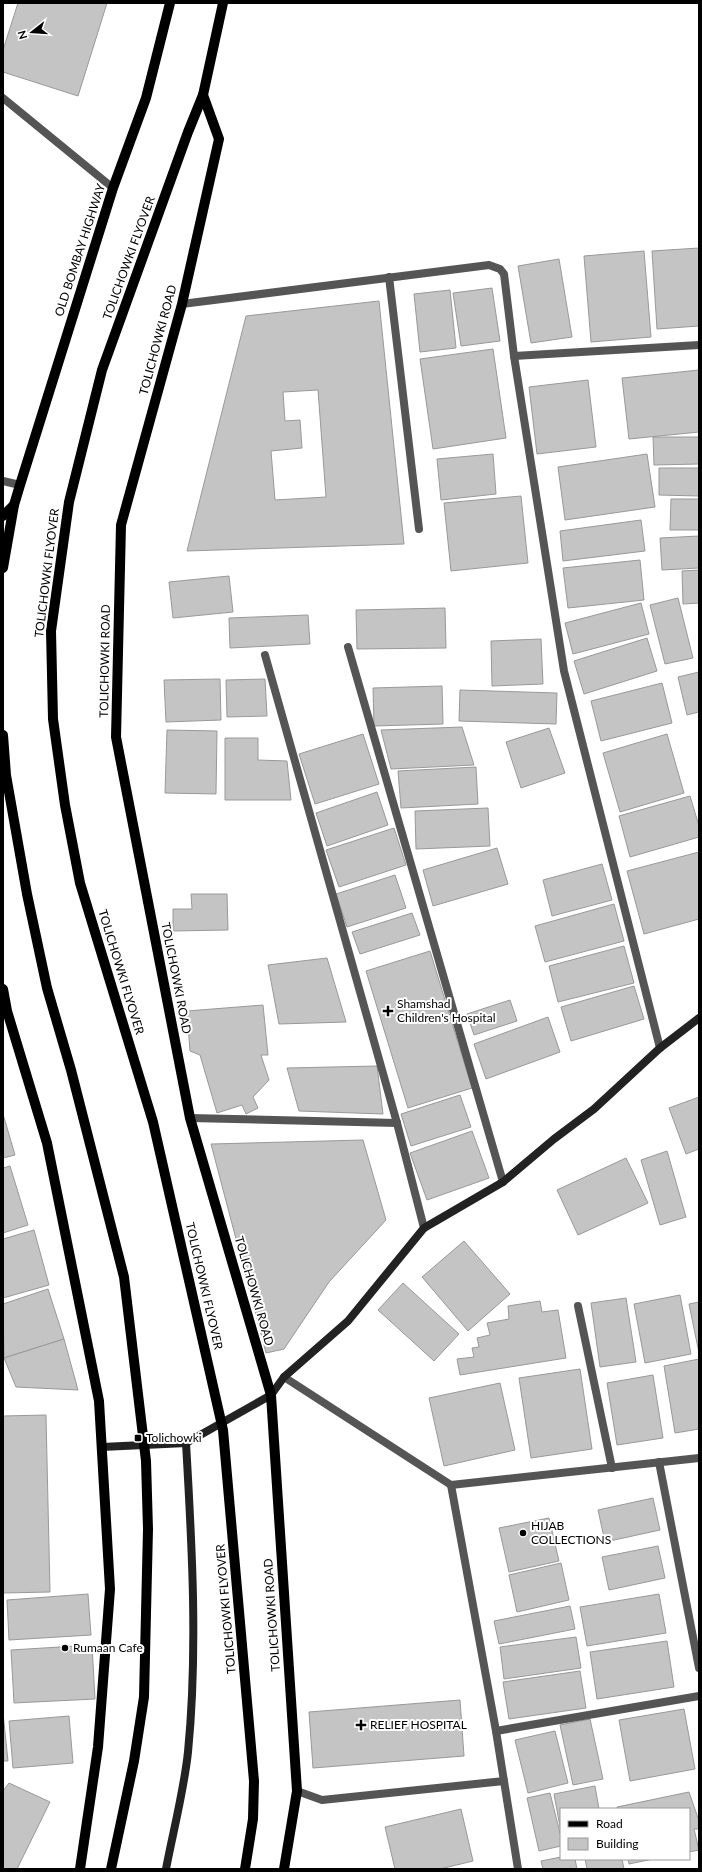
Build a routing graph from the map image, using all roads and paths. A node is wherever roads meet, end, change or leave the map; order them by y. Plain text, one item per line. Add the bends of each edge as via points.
1 (170, 3) edge
2 (223, 3) edge
3 (203, 95) junction
4 (3, 98) edge
5 (113, 188) junction
6 (389, 277) junction
7 (182, 304) junction
8 (699, 345) edge
9 (514, 356) junction
10 (3, 481) edge
11 (20, 485) junction
12 (14, 506) junction
13 (3, 516) edge
14 (419, 529) dead end
15 (3, 568) edge
16 (348, 647) dead end
17 (265, 655) dead end
18 (3, 735) edge
19 (3, 989) edge
20 (5, 1012) edge
21 (699, 1018) edge
22 (660, 1048) junction
23 (190, 1118) junction
24 (397, 1123) junction
25 (504, 1182) junction
26 (424, 1228) junction
27 (578, 1306) dead end
28 (284, 1377) junction
29 (271, 1395) junction
30 (186, 1443) junction
31 (102, 1447) junction
32 (699, 1458) edge
33 (659, 1462) junction
34 (612, 1468) junction
35 (451, 1485) junction
36 (699, 1668) edge
37 (699, 1696) edge
38 (496, 1731) junction
39 (504, 1781) junction
40 (297, 1791) junction
41 (80, 1869) edge
42 (111, 1869) edge
43 (166, 1869) edge
44 (245, 1869) edge
45 (284, 1869) edge
46 (518, 1869) edge

1 - 5 main road, OLD BOMBAY HIGHWAY via 146,98
2 - 3 main road
3 - 7 main road, TOLICHOWKI ROAD via 219,139
3 - 44 main road, TOLICHOWKI FLYOVER via 102,370 68,502 51,631 53,719 65,805 80,883 153,1122 223,1430 254,1782 253,1819
4 - 5 street
5 - 11 main road, OLD BOMBAY HIGHWAY
6 - 7 street
6 - 9 street via 489,265 500,269 506,280
6 - 14 street
7 - 23 main road, TOLICHOWKI ROAD via 121,525 116,737
8 - 9 street
9 - 22 street via 564,671
10 - 11 street
11 - 12 main road, OLD BOMBAY HIGHWAY
12 - 13 main road
12 - 15 main road
16 - 25 street
17 - 24 street
18 - 42 main road via 8,783 27,894 47,988 71,1070 124,1277 146,1461 148,1528 144,1698 134,1762
19 - 20 main road
20 - 31 main road via 47,1143 99,1401
21 - 22 street
22 - 25 street via 594,1109
23 - 24 street
23 - 29 main road, TOLICHOWKI ROAD
24 - 26 street
25 - 26 street
26 - 28 street via 348,1321
27 - 34 street
28 - 29 street
28 - 35 street
29 - 30 street
29 - 40 main road, TOLICHOWKI ROAD
30 - 31 street
30 - 43 street via 193,1557 192,1676 188,1753
31 - 41 main road via 110,1589 98,1747
32 - 33 street
33 - 34 street
33 - 36 street
34 - 35 street
35 - 38 street
37 - 38 street
38 - 39 street
39 - 40 street via 322,1800
39 - 46 street
40 - 45 main road, TOLICHOWKI ROAD

